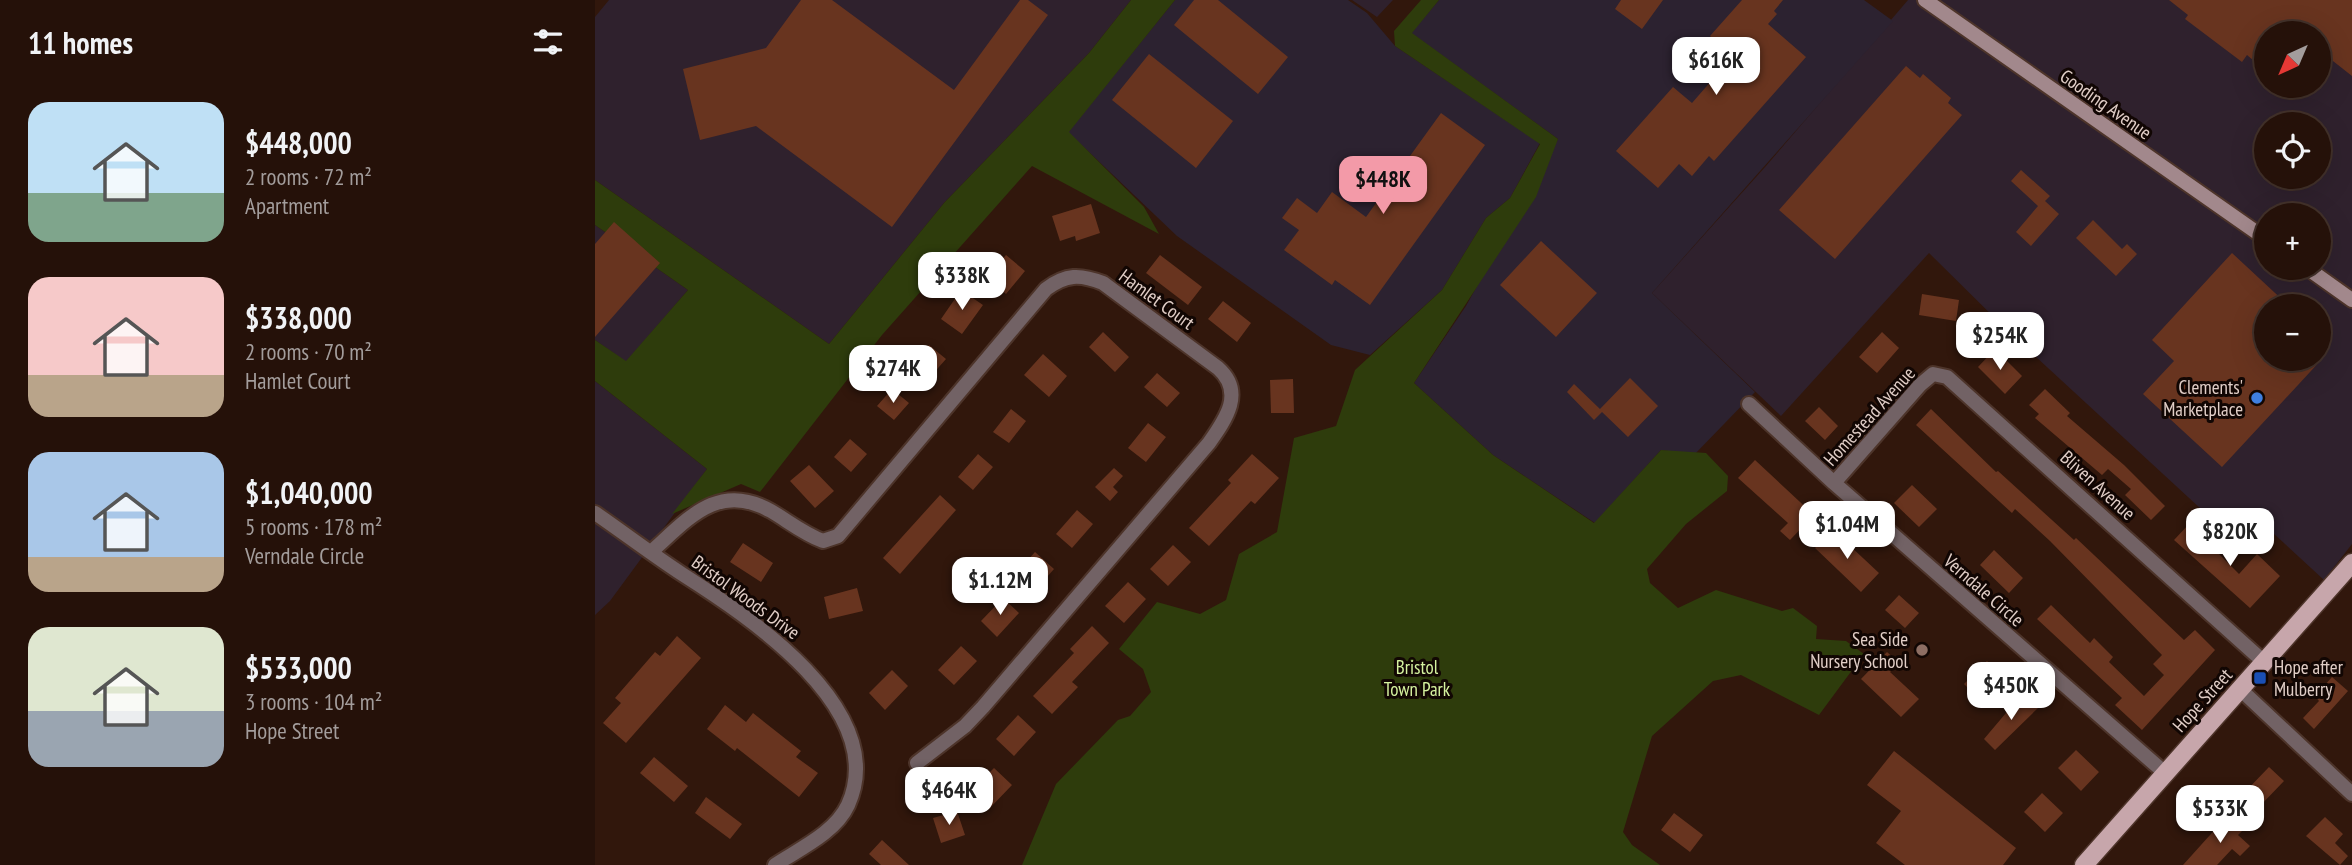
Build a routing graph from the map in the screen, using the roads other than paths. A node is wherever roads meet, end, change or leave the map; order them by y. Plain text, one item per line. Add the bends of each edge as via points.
1 (1925, 0) edge
2 (2254, 231) edge
3 (2324, 280) edge
4 (2352, 300) edge
5 (1933, 374) joint
6 (1749, 404) dead end
7 (1834, 483) junction
8 (595, 513) edge
9 (651, 552) junction
10 (2352, 564) edge
11 (2264, 662) junction
12 (2240, 689) junction
13 (917, 763) dead end
14 (2165, 773) junction
15 (2352, 794) edge
16 (775, 865) edge
17 (2084, 865) edge

1 - 2 main road, Gooding Avenue
3 - 4 main road
5 - 7 street, Homestead Avenue
5 - 11 street, Bliven Avenue via 1952,380
6 - 7 street, Verndale Circle
7 - 14 street, Verndale Circle
8 - 9 street, Bristol Woods Drive
9 - 13 street, Hamlet Court via 698,512 725,499 748,500 823,541 838,536 1046,289 1068,276 1086,276 1103,283 1218,368 1227,376 1233,396 1224,423 1209,443 983,708
9 - 16 street, Bristol Woods Drive via 721,598 795,657 817,682 849,736 856,758 855,783 847,807 822,835
10 - 11 main road, Hope Street
11 - 12 main road, Hope Street
12 - 14 main road, Hope Street
12 - 15 street
14 - 17 main road, Hope Street

